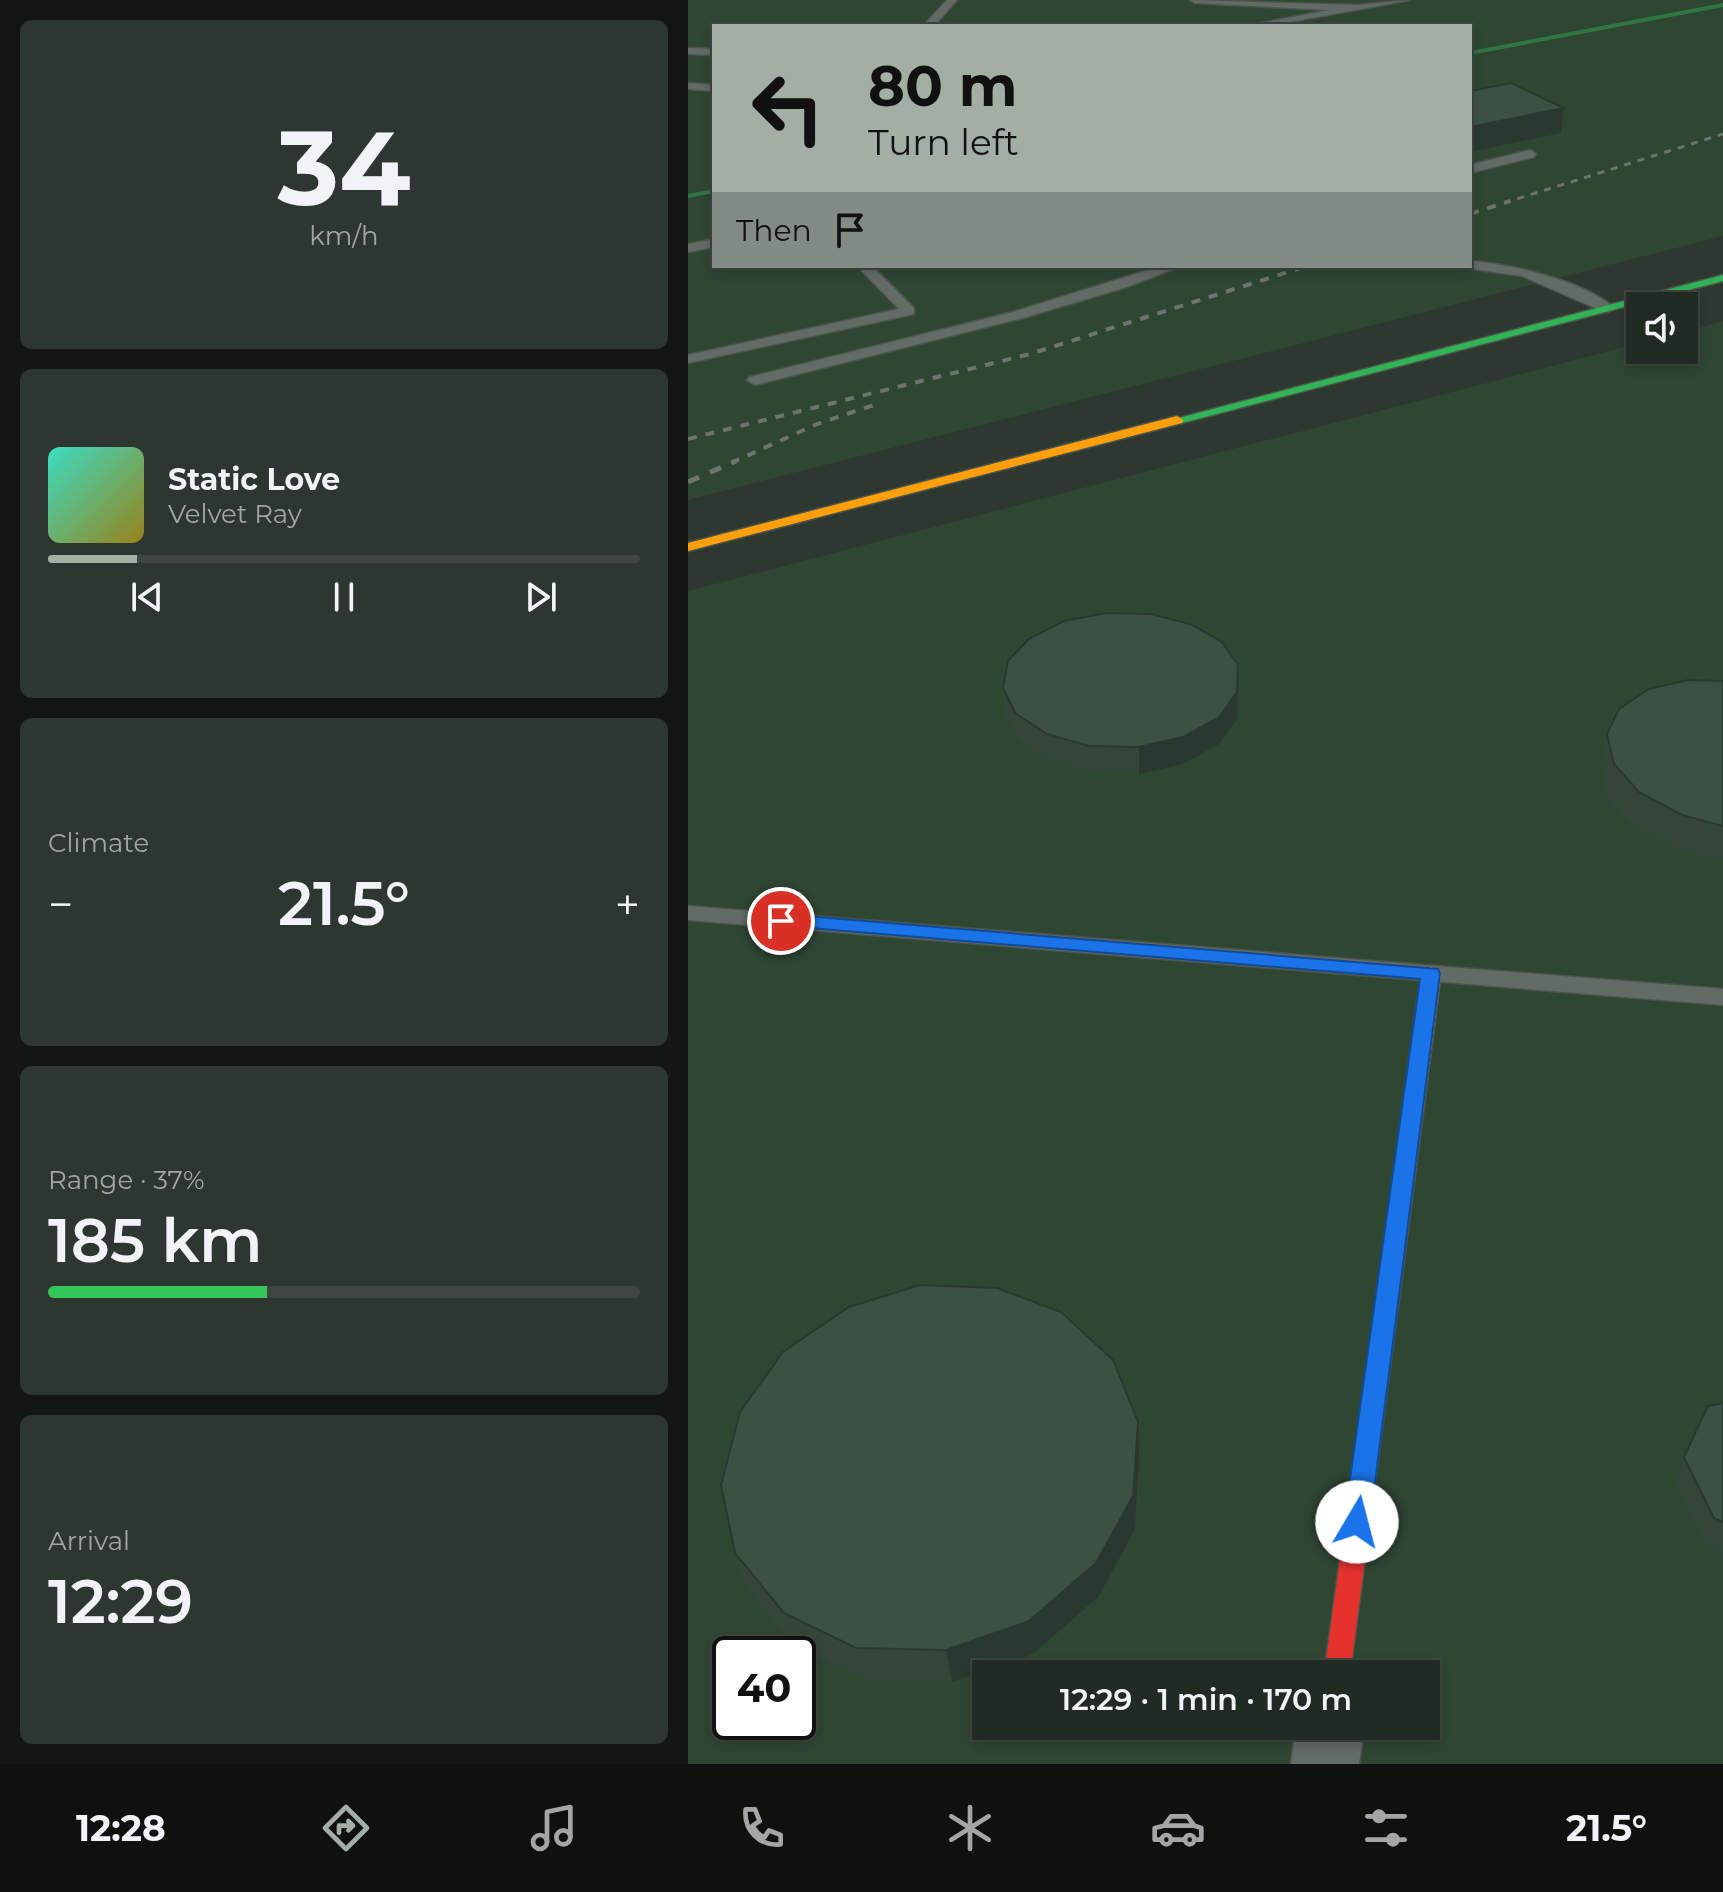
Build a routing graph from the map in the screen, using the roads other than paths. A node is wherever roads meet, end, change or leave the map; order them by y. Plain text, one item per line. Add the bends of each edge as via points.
1 (952, 0) edge
2 (1195, 0) edge
3 (1405, 0) edge
4 (1358, 8) junction
5 (930, 24) edge
6 (1262, 24) edge
7 (688, 51) edge
8 (712, 52) edge
9 (688, 86) edge
10 (712, 88) edge
11 (1530, 154) edge
12 (1472, 168) edge
13 (712, 243) edge
14 (688, 248) edge
15 (1472, 265) edge
16 (866, 268) edge
17 (1168, 268) edge
18 (1723, 278) edge
19 (1607, 308) junction
20 (688, 359) edge
21 (755, 380) dead end
22 (688, 547) edge
23 (688, 913) edge
24 (1431, 974) junction
25 (1723, 997) edge
26 (1339, 1660) edge
27 (1328, 1740) edge
28 (1325, 1764) edge

1 - 5 lane
2 - 4 lane
3 - 4 lane
4 - 6 lane
7 - 8 lane
9 - 10 lane
11 - 12 lane
13 - 14 lane
15 - 19 lane via 1509,267 1539,276
16 - 20 lane via 909,311
17 - 21 lane via 929,340
18 - 19 main road
19 - 22 main road
23 - 24 lane
24 - 25 lane
24 - 26 main road
27 - 28 street

